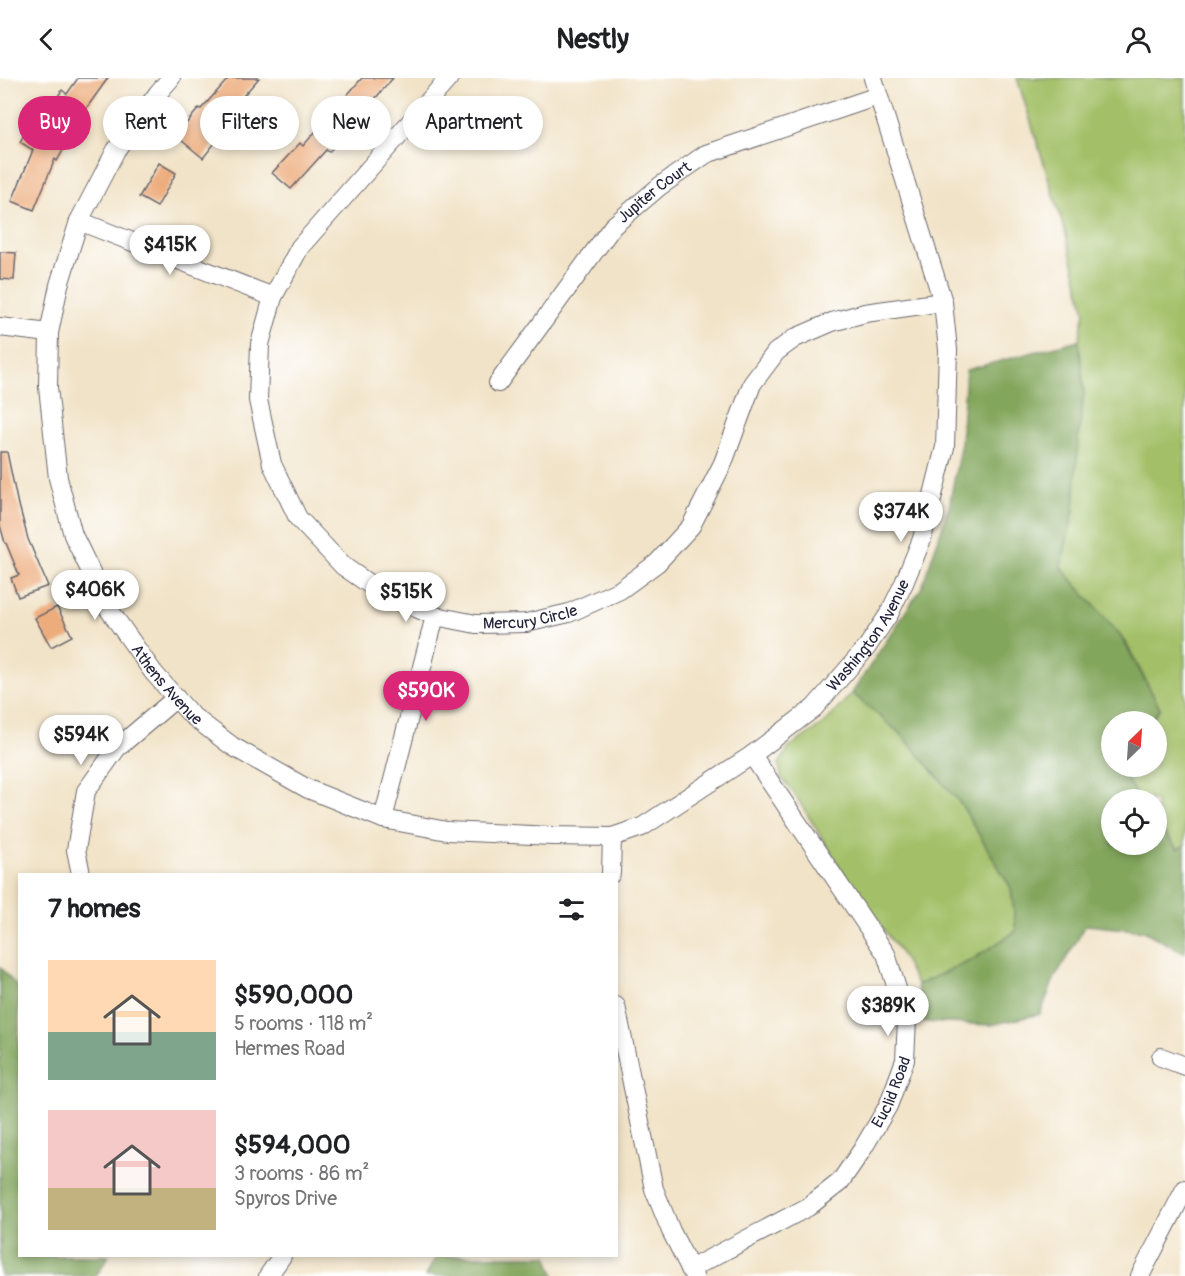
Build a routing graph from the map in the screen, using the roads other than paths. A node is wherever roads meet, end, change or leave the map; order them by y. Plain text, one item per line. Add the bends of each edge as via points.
1 (171, 78) edge
2 (449, 78) edge
3 (876, 87) edge
4 (80, 221) junction
5 (273, 297) junction
6 (943, 302) junction
7 (0, 327) edge
8 (49, 333) junction
9 (498, 383) dead end
10 (435, 616) junction
11 (176, 698) junction
12 (752, 755) junction
13 (383, 819) junction
14 (612, 837) junction
15 (81, 873) edge
16 (611, 873) edge
17 (618, 1025) edge
18 (620, 1044) edge
19 (1161, 1057) dead end
20 (1185, 1066) edge
21 (1185, 1189) edge
22 (281, 1257) edge
23 (692, 1273) edge
24 (268, 1276) edge
25 (1140, 1276) edge

1 - 4 street, Athens Avenue via 116,150
2 - 5 street, Mercury Circle via 300,247
3 - 6 street, Washington Avenue
3 - 9 street, Jupiter Court via 706,154 660,186 613,226
4 - 5 street
4 - 8 street, Athens Avenue via 59,285
5 - 10 street, Mercury Circle via 260,344 258,400 272,464 298,518 343,566 385,596
6 - 10 street, Mercury Circle via 865,313 832,322 776,352 752,384 723,463 691,526 657,563 620,590 569,613 526,623 477,624
6 - 12 street, Washington Avenue via 948,350 945,447 922,539 904,583 867,647 814,708
7 - 8 street
8 - 11 street, Athens Avenue via 48,387 58,478 73,535 110,610
10 - 13 street
11 - 13 street, Athens Avenue via 191,715 232,746 308,789
11 - 15 street via 117,748 86,791 76,850
12 - 14 street, Washington Avenue via 642,827
12 - 23 street, Euclid Road via 886,954 907,1020 905,1060 888,1106 840,1182 808,1207
13 - 14 street, Athens Avenue via 447,831
14 - 16 street
17 - 18 street
18 - 23 street via 654,1189
19 - 20 street
21 - 25 street
22 - 24 street

